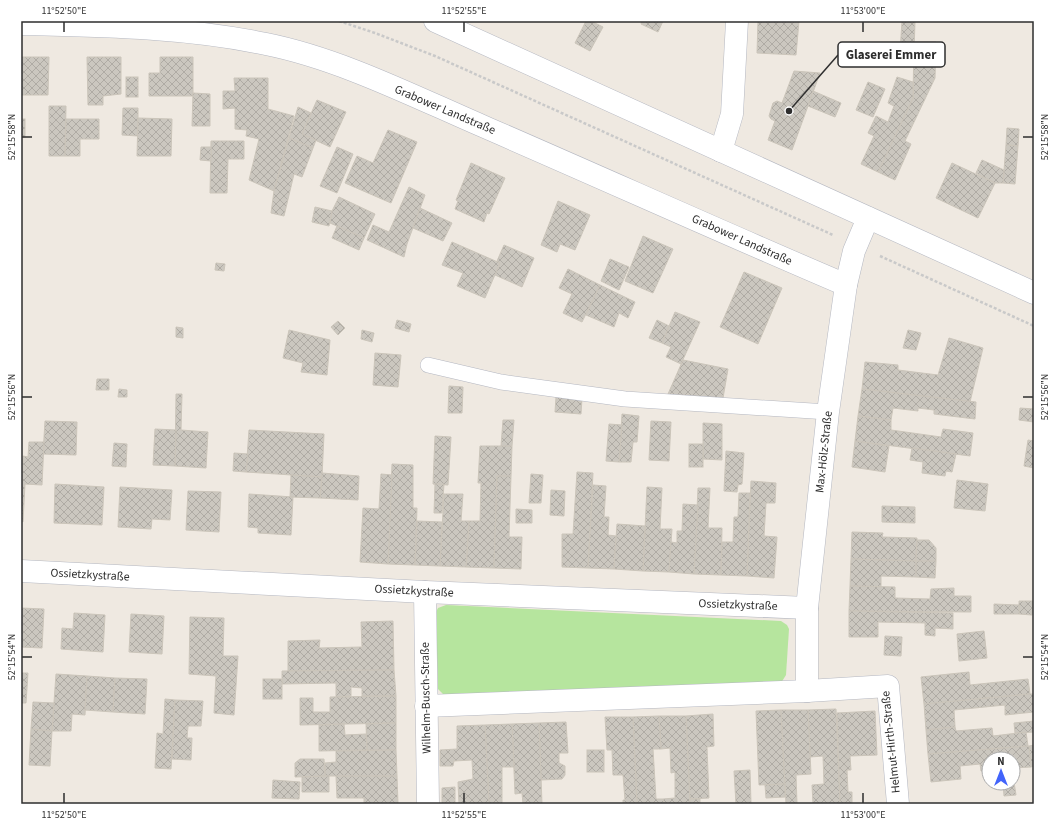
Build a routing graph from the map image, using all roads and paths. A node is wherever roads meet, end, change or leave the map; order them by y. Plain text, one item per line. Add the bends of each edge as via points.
1 (339, 21) edge
2 (435, 21) edge
3 (737, 21) edge
4 (21, 24) edge
5 (721, 151) junction
6 (868, 218) junction
7 (856, 246) junction
8 (846, 285) junction
9 (1034, 293) edge
10 (1034, 326) edge
11 (428, 365) dead end
12 (828, 412) junction
13 (21, 571) edge
14 (425, 592) junction
15 (807, 608) junction
16 (807, 691) junction
17 (426, 706) junction
18 (428, 804) edge
19 (898, 804) edge

1 - 7 path via 435,56
2 - 5 street
3 - 5 street via 732,114
4 - 8 street, Grabower Landstraße via 131,27 202,33 267,44 305,54 404,92
5 - 6 street
6 - 7 street, Max-Hölz-Straße
6 - 9 street
7 - 8 street, Max-Hölz-Straße
7 - 10 path
8 - 12 street, Max-Hölz-Straße
11 - 12 lane via 501,382 624,399
12 - 15 street, Max-Hölz-Straße
13 - 14 street, Ossietzkystraße
14 - 15 street, Ossietzkystraße
14 - 17 street, Wilhelm-Busch-Straße
15 - 16 street, Max-Hölz-Straße
16 - 17 street
16 - 19 street, Helmut-Hirth-Straße via 888,686
17 - 18 street, Wilhelm-Busch-Straße

